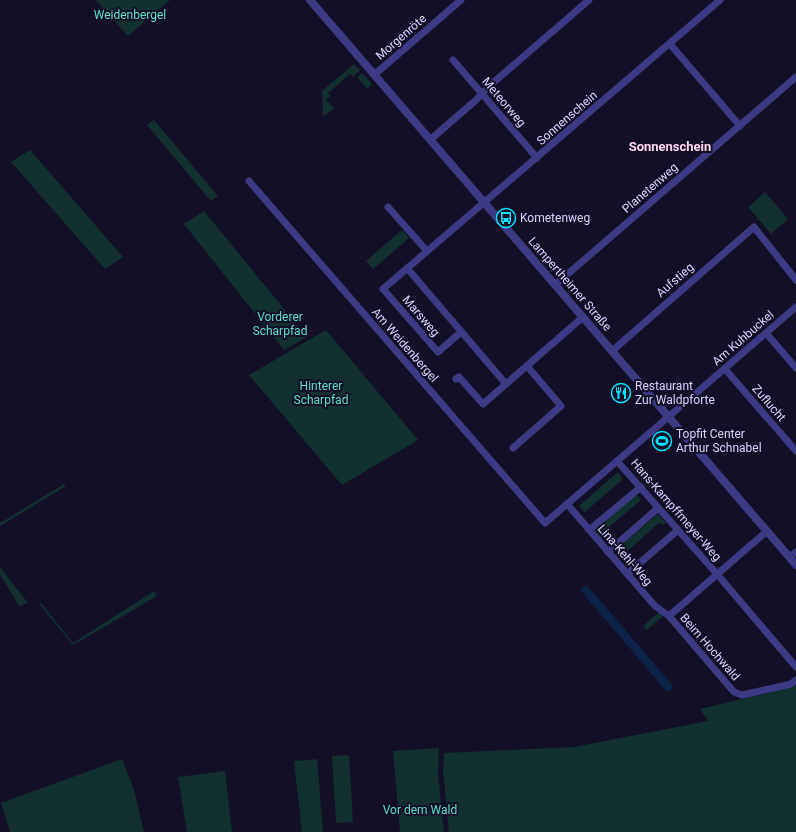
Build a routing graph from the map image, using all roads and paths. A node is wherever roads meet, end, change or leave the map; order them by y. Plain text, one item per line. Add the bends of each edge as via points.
1 (310, 0) edge
2 (461, 0) edge
3 (589, 0) edge
4 (720, 0) edge
5 (670, 44) junction
6 (453, 60) dead end
7 (374, 75) junction
8 (796, 77) edge
9 (482, 94) junction
10 (740, 126) junction
11 (430, 140) junction
12 (537, 158) junction
13 (249, 181) dead end
14 (484, 203) junction
15 (388, 207) dead end
16 (427, 251) junction
17 (406, 268) junction
18 (796, 280) edge
19 (555, 285) junction
20 (383, 289) joint
21 (796, 307) edge
22 (583, 317) junction
23 (461, 332) junction
24 (766, 333) junction
25 (612, 351) junction
26 (527, 366) junction
27 (796, 368) edge
28 (725, 369) junction
29 (456, 379) dead end
30 (506, 384) junction
31 (669, 417) junction
32 (513, 448) dead end
33 (796, 452) edge
34 (617, 461) junction
35 (641, 488) junction
36 (567, 504) junction
37 (658, 508) junction
38 (589, 530) junction
39 (678, 530) junction
40 (767, 531) junction
41 (608, 552) junction
42 (793, 554) edge
43 (796, 565) edge
44 (627, 574) junction
45 (717, 574) junction
46 (669, 616) junction
47 (796, 666) edge
48 (796, 680) edge

1 - 7 street, Lampertheimer Straße
2 - 7 street, Morgenröte
3 - 9 street
4 - 5 street, Sonnenschein
5 - 10 street
5 - 12 street, Sonnenschein
6 - 9 street, Meteorweg
7 - 11 street, Lampertheimer Straße
8 - 10 street, Planetenweg
9 - 11 street
9 - 12 street, Meteorweg
10 - 19 street, Planetenweg
11 - 14 street, Lampertheimer Straße
12 - 14 street, Sonnenschein
13 - 36 street, Am Weidenbergel via 545,523
14 - 16 street, Sonnenschein
14 - 19 street, Lampertheimer Straße
15 - 16 street
16 - 17 street, Sonnenschein
17 - 20 street, Sonnenschein
17 - 23 street
18 - 25 street, Aufstieg via 754,227
19 - 22 street, Lampertheimer Straße
20 - 23 street, Marsweg via 438,352
21 - 24 street, Am Kuhbuckel
22 - 25 street, Lampertheimer Straße
22 - 26 street
23 - 30 street
24 - 27 street
24 - 28 street, Am Kuhbuckel
25 - 31 street, Lampertheimer Straße
26 - 30 street
26 - 32 street via 561,406
28 - 31 street, Am Kuhbuckel
28 - 33 street, Zuflucht
29 - 30 street via 459,377 483,404
31 - 34 street
31 - 40 street, Lampertheimer Straße
34 - 35 street, Hans-Kampffmeyer-Weg
34 - 36 street
35 - 37 street, Hans-Kampffmeyer-Weg
35 - 38 street
36 - 38 street, Lina-Kehl-Weg
37 - 39 street, Hans-Kampffmeyer-Weg
37 - 41 street
38 - 41 street, Lina-Kehl-Weg
39 - 44 street
39 - 45 street, Hans-Kampffmeyer-Weg
40 - 42 street, Lampertheimer Straße
40 - 45 street, Beim Hochwald
41 - 44 street, Lina-Kehl-Weg
42 - 43 street, Lampertheimer Straße
44 - 46 street, Lina-Kehl-Weg via 655,606
45 - 46 street, Beim Hochwald
45 - 47 street
46 - 48 street, Beim Hochwald via 737,694 791,684

